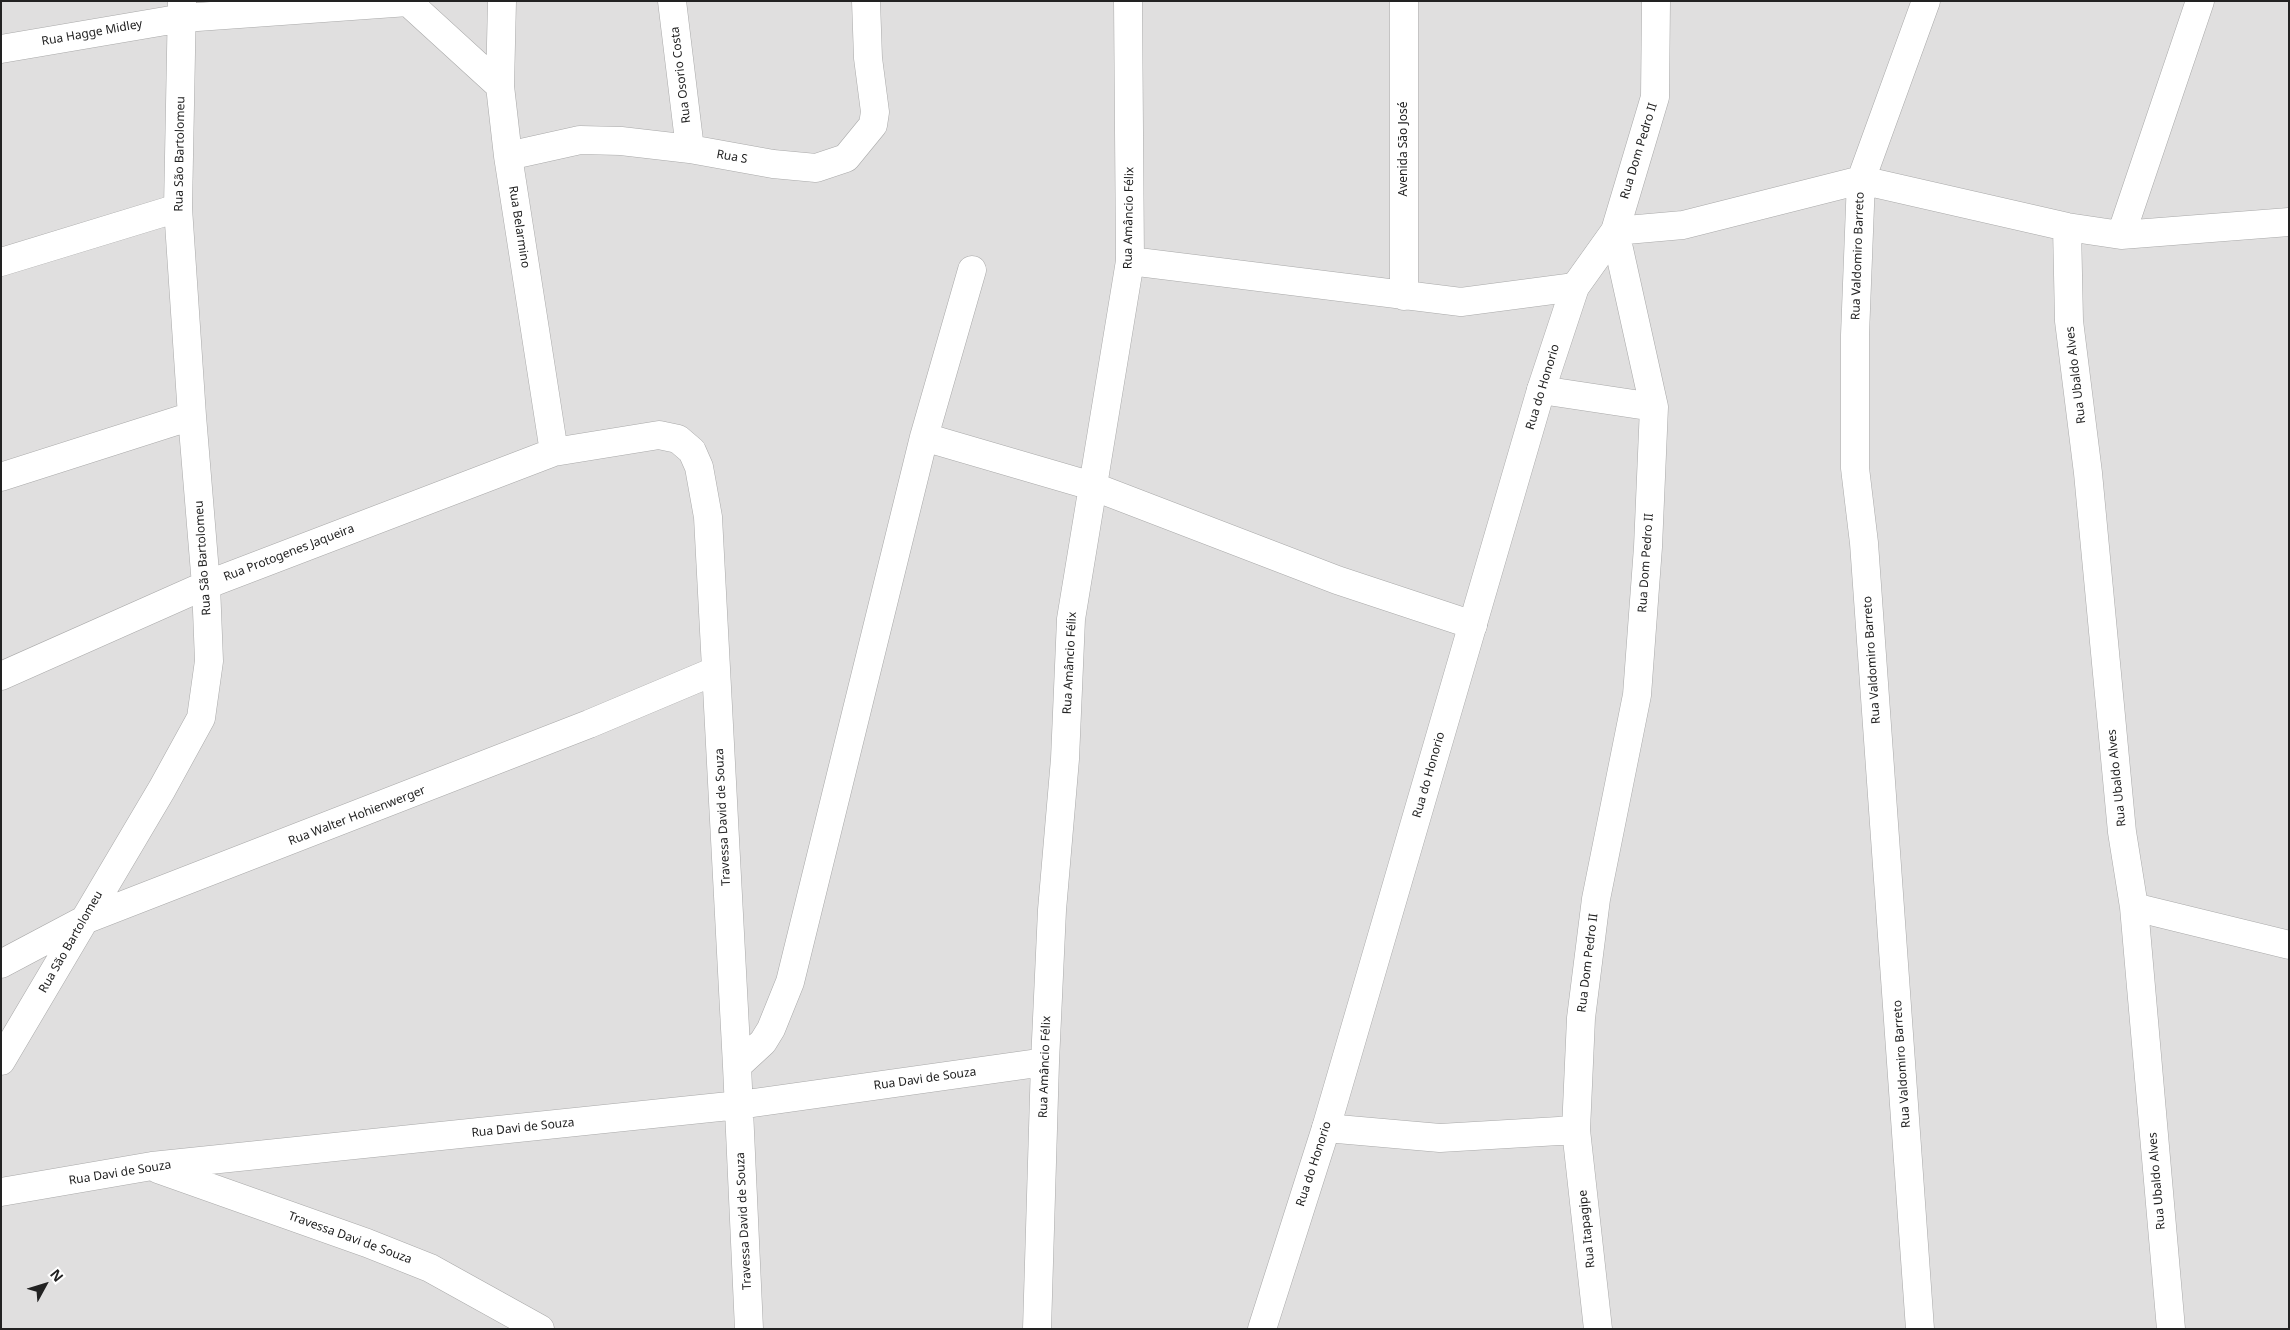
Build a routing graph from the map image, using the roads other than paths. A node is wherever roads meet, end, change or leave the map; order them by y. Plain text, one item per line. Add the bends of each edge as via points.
1 (502, 1) edge
2 (672, 1) edge
3 (866, 1) edge
4 (1128, 1) edge
5 (1404, 1) edge
6 (1656, 1) edge
7 (1926, 1) edge
8 (2200, 1) edge
9 (409, 2) edge
10 (182, 10) edge
11 (1, 48) edge
12 (500, 86) junction
13 (690, 149) junction
14 (508, 156) junction
15 (1861, 180) junction
16 (178, 208) junction
17 (2289, 222) edge
18 (2066, 227) junction
19 (1615, 231) junction
20 (2121, 235) junction
21 (1130, 261) junction
22 (1, 262) edge
23 (972, 270) dead end
24 (1575, 287) junction
25 (1404, 296) junction
26 (1541, 390) junction
27 (1654, 406) junction
28 (192, 416) junction
29 (924, 437) junction
30 (554, 452) junction
31 (1, 477) edge
32 (1092, 486) junction
33 (206, 585) junction
34 (1473, 625) junction
35 (715, 671) junction
36 (1, 676) edge
37 (2134, 907) junction
38 (82, 921) junction
39 (2289, 944) edge
40 (1, 964) edge
41 (1, 1061) edge
42 (1044, 1062) junction
43 (737, 1066) junction
44 (739, 1105) junction
45 (1326, 1128) junction
46 (1576, 1130) junction
47 (152, 1166) junction
48 (1, 1192) edge
49 (540, 1329) edge
50 (749, 1329) edge
51 (1037, 1329) edge
52 (1262, 1329) edge
53 (1598, 1329) edge
54 (1920, 1329) edge
55 (2171, 1329) edge

1 - 12 street, Rua Belarmino
2 - 13 street, Rua Osorio Costa
3 - 13 street, Rua S via 873,125 846,158 816,168
4 - 21 street, Rua Amâncio Félix
5 - 25 street, Avenida São José
6 - 19 street, Rua Dom Pedro II via 1655,97
7 - 15 street, Rua Valdomiro Barreto
8 - 20 street
9 - 10 street, Rua Hagge Midley
9 - 12 street
10 - 11 street, Rua Hagge Midley
10 - 16 street, Rua São Bartolomeu
12 - 14 street, Rua Belarmino
13 - 14 street, Rua S via 580,140
14 - 30 street, Rua Belarmino
15 - 18 street
15 - 19 street via 1683,225
15 - 54 street, Rua Valdomiro Barreto via 1855,335 1855,468 1864,543
16 - 22 street
16 - 28 street, Rua São Bartolomeu
17 - 20 street
18 - 20 street
18 - 37 street, Rua Ubaldo Alves via 2069,321 2088,473 2122,832
19 - 24 street, Rua do Honorio
19 - 27 street, Rua Dom Pedro II
21 - 25 street
21 - 32 street, Rua Amâncio Félix
23 - 29 street
24 - 25 street via 1461,302
24 - 26 street, Rua do Honorio
26 - 27 street
26 - 34 street, Rua do Honorio
27 - 46 street, Rua Dom Pedro II via 1637,695 1596,899 1581,1018
28 - 31 street
28 - 33 street, Rua São Bartolomeu
29 - 32 street
29 - 43 street via 790,982 763,1042
30 - 33 street, Rua Protogenes Jaqueira
30 - 35 street, Travessa David de Souza via 659,435 678,440 692,451 699,467 708,517
32 - 34 street via 1337,580
32 - 42 street, Rua Amâncio Félix via 1071,619 1065,759 1052,910
33 - 36 street, Rua Protogenes Jaqueira
33 - 38 street, Rua São Bartolomeu via 209,661 201,718
34 - 45 street, Rua do Honorio
35 - 38 street, Rua Walter Hohienwerger via 571,732
35 - 43 street, Travessa David de Souza
37 - 39 street
37 - 55 street, Rua Ubaldo Alves
38 - 40 street, Rua Walter Hohienwerger
38 - 41 street, Rua São Bartolomeu
42 - 44 street, Rua Davi de Souza
42 - 51 street, Rua Amâncio Félix
43 - 44 street, Travessa David de Souza
44 - 47 street, Rua Davi de Souza
44 - 50 street, Travessa David de Souza
45 - 46 street via 1440,1138
45 - 52 street, Rua do Honorio
46 - 53 street, Rua Itapagipe
47 - 48 street, Rua Davi de Souza
47 - 49 street, Travessa Davi de Souza via 430,1268

